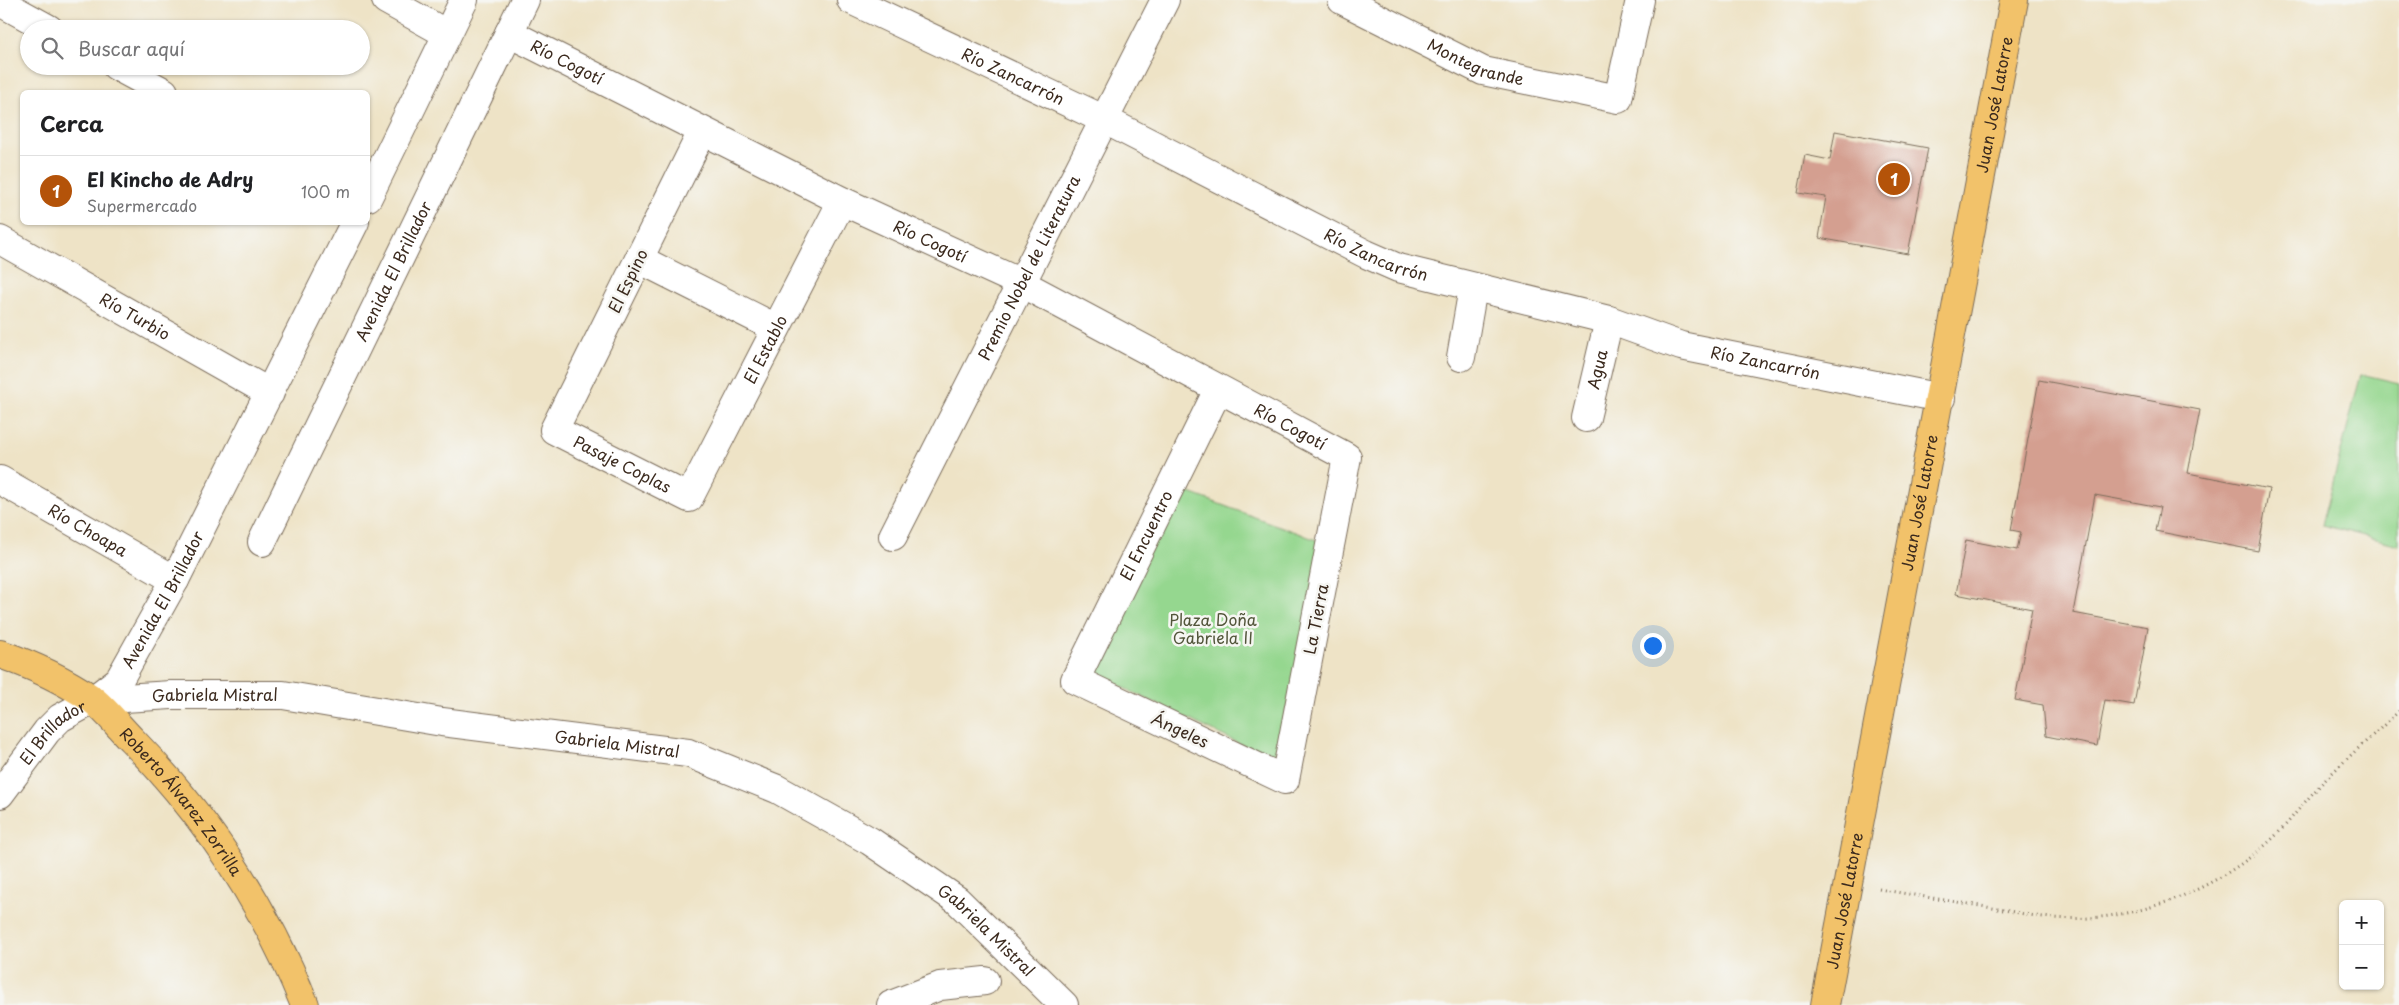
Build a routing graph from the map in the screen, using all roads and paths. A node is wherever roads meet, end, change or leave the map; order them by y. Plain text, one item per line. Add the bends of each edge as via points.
1 (386, 0) edge
2 (464, 0) edge
3 (525, 0) edge
4 (851, 0) edge
5 (1165, 0) edge
6 (1342, 0) edge
7 (1640, 0) edge
8 (2014, 0) edge
9 (0, 2) edge
10 (33, 20) edge
11 (509, 33) junction
12 (446, 34) junction
13 (133, 75) edge
14 (160, 90) edge
15 (1103, 119) junction
16 (702, 132) junction
17 (370, 193) edge
18 (842, 201) junction
19 (354, 225) edge
20 (0, 240) edge
21 (639, 259) junction
22 (1021, 283) junction
23 (1473, 288) junction
24 (1609, 320) junction
25 (776, 328) junction
26 (1461, 357) dead end
27 (1218, 390) junction
28 (270, 393) junction
29 (1941, 398) junction
30 (1586, 418) dead end
31 (554, 430) joint
32 (1347, 457) joint
33 (0, 480) edge
34 (689, 498) joint
35 (893, 536) dead end
36 (262, 542) dead end
37 (175, 580) junction
38 (0, 654) edge
39 (1075, 680) joint
40 (93, 700) junction
41 (2399, 711) edge
42 (1284, 780) joint
43 (0, 794) edge
44 (1908, 894) dead end
45 (1014, 957) junction
46 (980, 993) edge
47 (305, 1005) edge
48 (891, 1005) edge
49 (1064, 1005) edge
50 (1825, 1005) edge

1 - 12 street
2 - 12 street
3 - 11 street, Avenida El Brillador
4 - 15 street, Río Zancarrón
5 - 15 street, Premio Nobel de Literatura
6 - 7 street, Montegrande via 1484,71 1618,99
8 - 29 main road, Juan José Latorre
9 - 10 street
11 - 16 street, Río Cogotí
11 - 36 street, Avenida El Brillador
12 - 17 street
13 - 14 street
15 - 22 street, Premio Nobel de Literatura
15 - 23 street, Río Zancarrón via 1366,254 1398,268
16 - 18 street, Río Cogotí
16 - 21 street, El Espino
18 - 22 street, Río Cogotí
18 - 25 street, El Establo
19 - 28 street, Avenida El Brillador
20 - 28 street, Río Turbio
21 - 25 street
21 - 31 street, El Espino
22 - 27 street, Río Cogotí
22 - 35 street, Premio Nobel de Literatura
23 - 24 street, Río Zancarrón
23 - 26 street
24 - 29 street, Río Zancarrón via 1688,348
24 - 30 street, Agua
25 - 34 street, El Establo
27 - 32 street, Río Cogotí
27 - 39 street, El Encuentro
28 - 37 street, Avenida El Brillador
29 - 50 main road, Juan José Latorre
31 - 34 street, Pasaje Coplas
32 - 42 street, La Tierra
33 - 37 street, Río Choapa
37 - 40 street, Avenida El Brillador via 119,680
38 - 40 main road, Roberto Álvarez Zorrilla via 54,676
39 - 42 street, Ángeles
40 - 43 street, El Brillador via 60,718 47,731
40 - 45 street, Gabriela Mistral via 171,695 283,695 442,722 688,753 777,789 870,841 957,900
40 - 47 main road, Roberto Álvarez Zorrilla via 169,778 205,825 261,916
41 - 44 path via 2314,792 2264,847 2217,879 2165,902 2129,913 2053,918
45 - 46 street
45 - 49 street, Gabriela Mistral
46 - 48 street via 940,986

